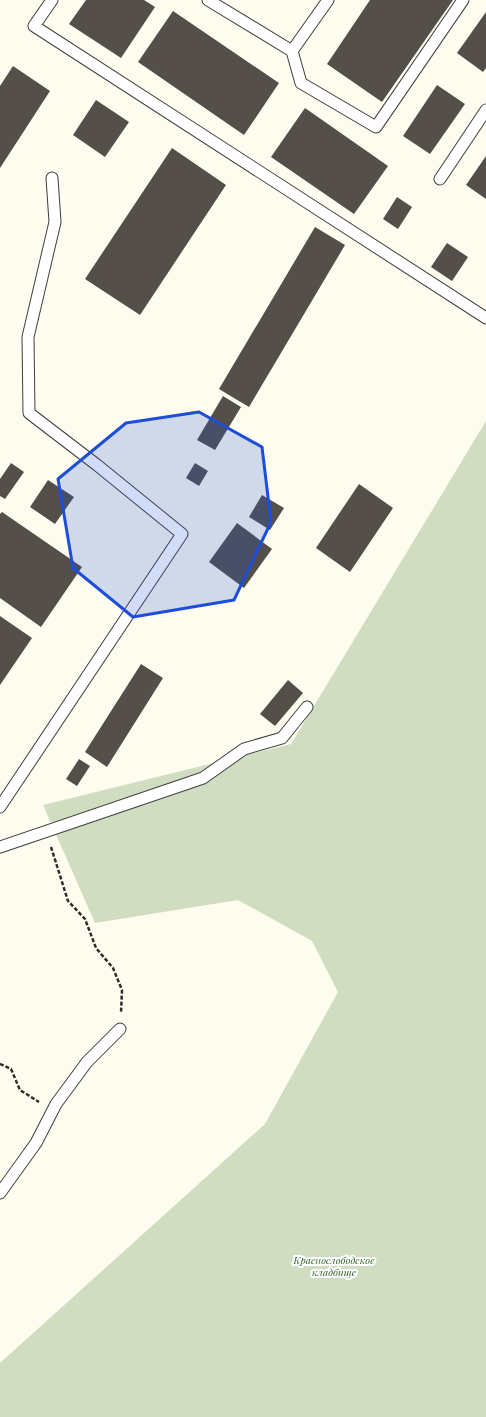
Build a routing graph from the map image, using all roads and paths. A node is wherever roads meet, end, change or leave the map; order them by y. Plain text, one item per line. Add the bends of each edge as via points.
1 (52, 0) edge
2 (208, 0) edge
3 (328, 0) edge
4 (463, 0) edge
5 (292, 51) junction
6 (486, 110) edge
7 (52, 178) dead end
8 (440, 178) dead end
9 (486, 318) edge
10 (307, 707) dead end
11 (0, 807) edge
12 (45, 832) junction
13 (0, 847) edge
14 (120, 1030) joint
15 (0, 1064) edge
16 (52, 1113) junction
17 (0, 1193) edge

1 - 9 lane via 34,26
2 - 5 lane
3 - 5 lane
4 - 5 lane via 376,127 302,83
6 - 8 lane
7 - 11 lane via 55,222 28,337 29,413 182,534
10 - 12 lane via 282,738 244,748 203,778
12 - 13 lane
12 - 14 path via 68,901 85,919 96,948 113,968 122,990
14 - 16 lane via 87,1062
15 - 16 path via 11,1069 20,1090
16 - 17 lane via 36,1143

